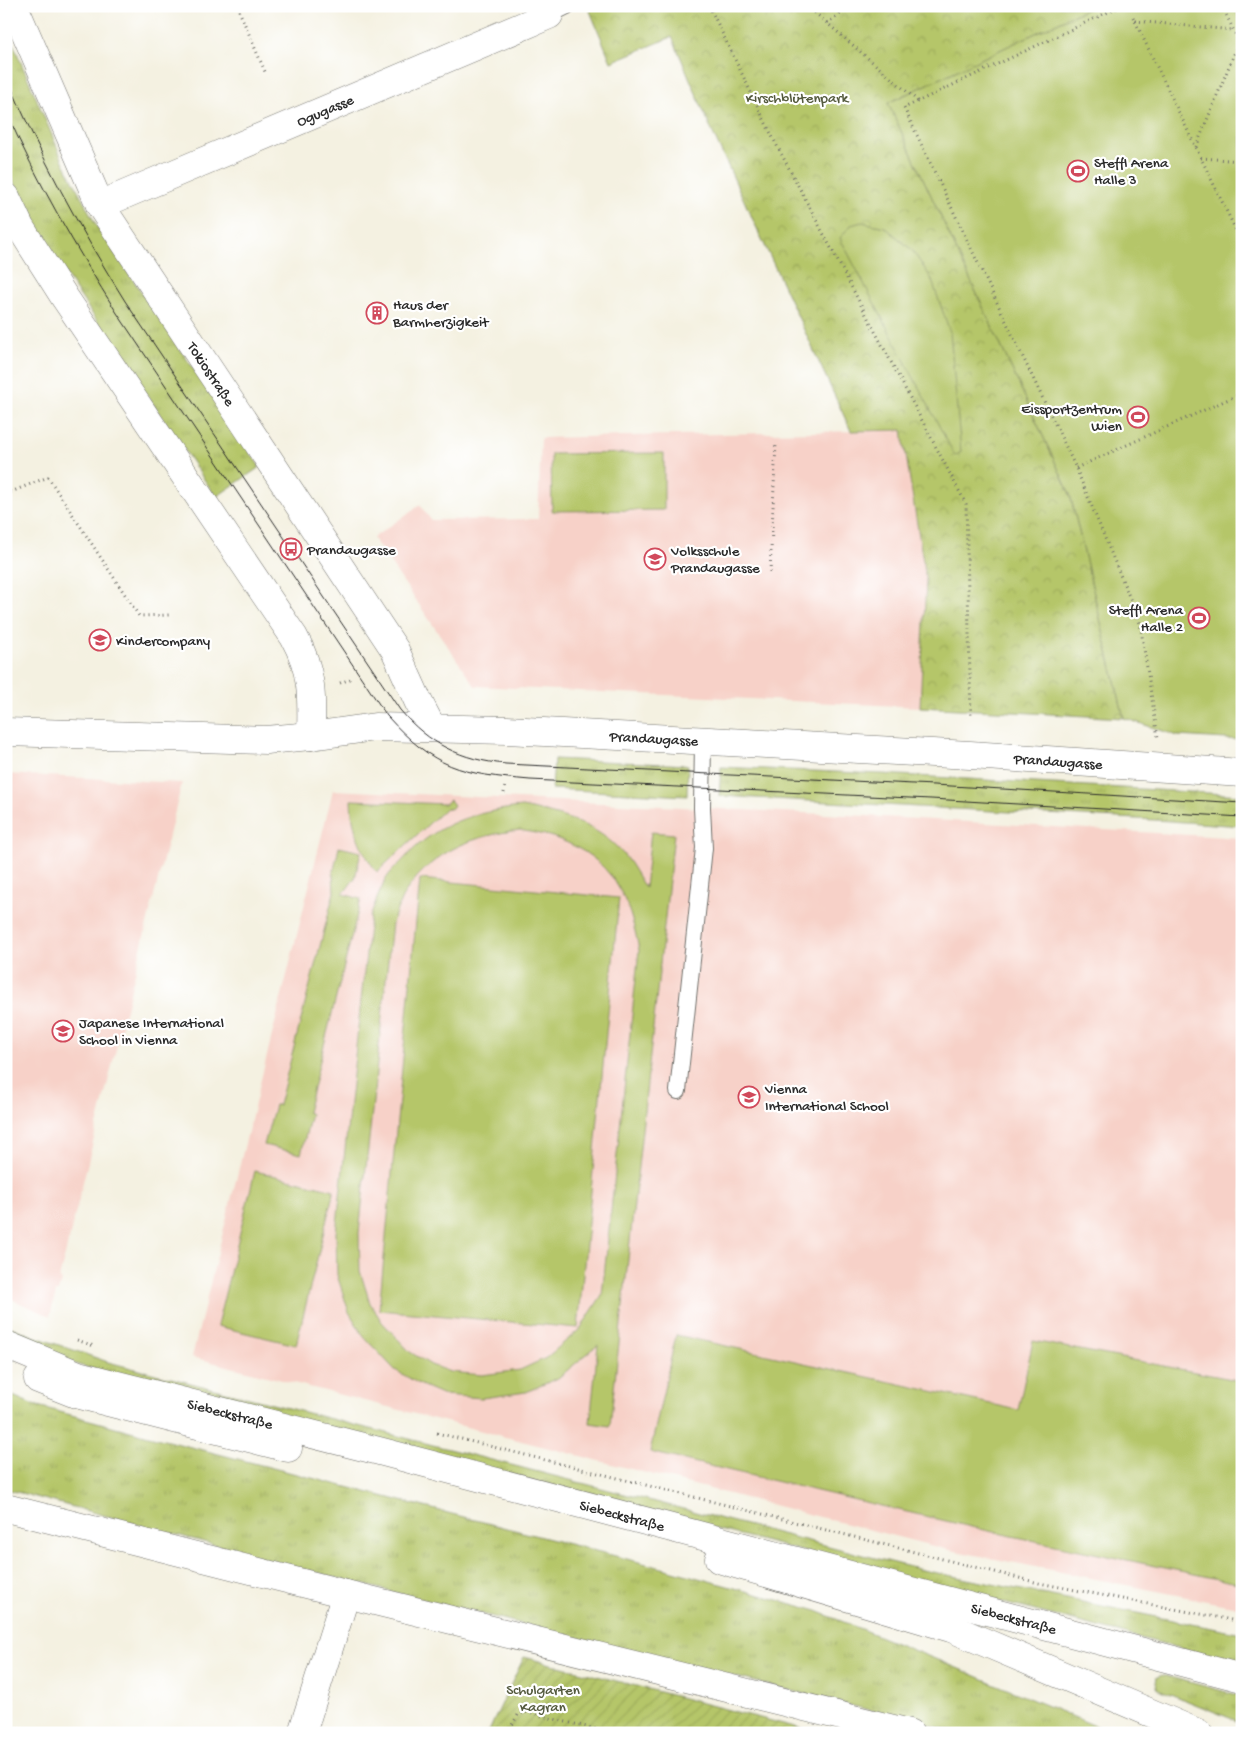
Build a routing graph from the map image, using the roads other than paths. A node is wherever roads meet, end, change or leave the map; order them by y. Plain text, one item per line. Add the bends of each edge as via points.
1 (14, 6) edge
2 (558, 11) edge
3 (6, 197) edge
4 (100, 205) junction
5 (432, 728) junction
6 (6, 732) edge
7 (310, 736) junction
8 (703, 741) junction
9 (1242, 773) edge
10 (678, 1091) dead end
11 (6, 1345) edge
12 (6, 1366) edge
13 (6, 1508) edge
14 (346, 1594) junction
15 (1242, 1678) edge
16 (302, 1733) edge
17 (910, 1733) edge
18 (1198, 1733) edge

1 - 4 street, Tokiostraße
2 - 4 street, Ogugasse
3 - 7 street via 20,227 65,298 294,637 305,658 311,686
4 - 5 street, Tokiostraße via 392,644
5 - 7 street, Prandaugasse via 375,727
5 - 8 street, Prandaugasse
6 - 7 street, Prandaugasse via 266,740
8 - 9 street, Prandaugasse
8 - 10 lane via 704,848
11 - 15 street, Siebeckstraße via 78,1375
12 - 18 street, Siebeckstraße via 76,1394 654,1540 951,1628
13 - 14 street
14 - 16 street
14 - 17 street

